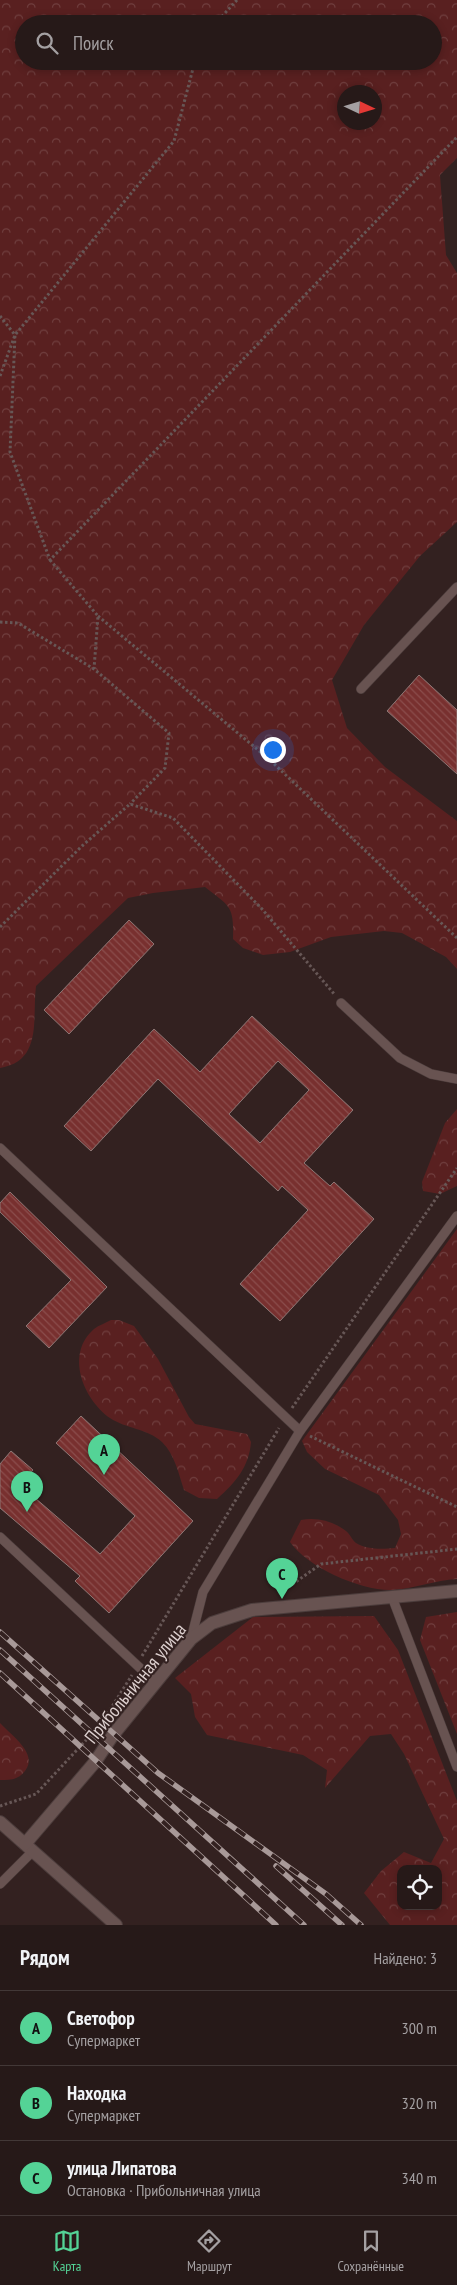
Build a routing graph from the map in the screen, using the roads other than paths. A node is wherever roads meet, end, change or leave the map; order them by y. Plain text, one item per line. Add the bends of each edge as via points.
1 (457, 587) edge
2 (361, 689) dead end
3 (340, 1003) road end
4 (457, 1079) edge
5 (0, 1148) edge
6 (457, 1216) edge
7 (300, 1431) junction
8 (0, 1537) edge
9 (457, 1591) edge
10 (392, 1597) junction
11 (191, 1639) junction
12 (156, 1683) junction
13 (457, 1768) edge
14 (0, 1822) edge
15 (29, 1848) junction
16 (0, 1884) edge
17 (116, 1925) edge

1 - 2 lane
3 - 4 lane via 400,1058 431,1074
5 - 7 lane
6 - 7 lane
7 - 11 lane via 203,1592
8 - 12 lane
9 - 10 street, Прибольничная улица
10 - 11 street, Прибольничная улица via 257,1609 212,1623
10 - 13 lane
11 - 12 street, Прибольничная улица
12 - 15 street, Прибольничная улица
14 - 15 street
15 - 16 lane
15 - 17 street

